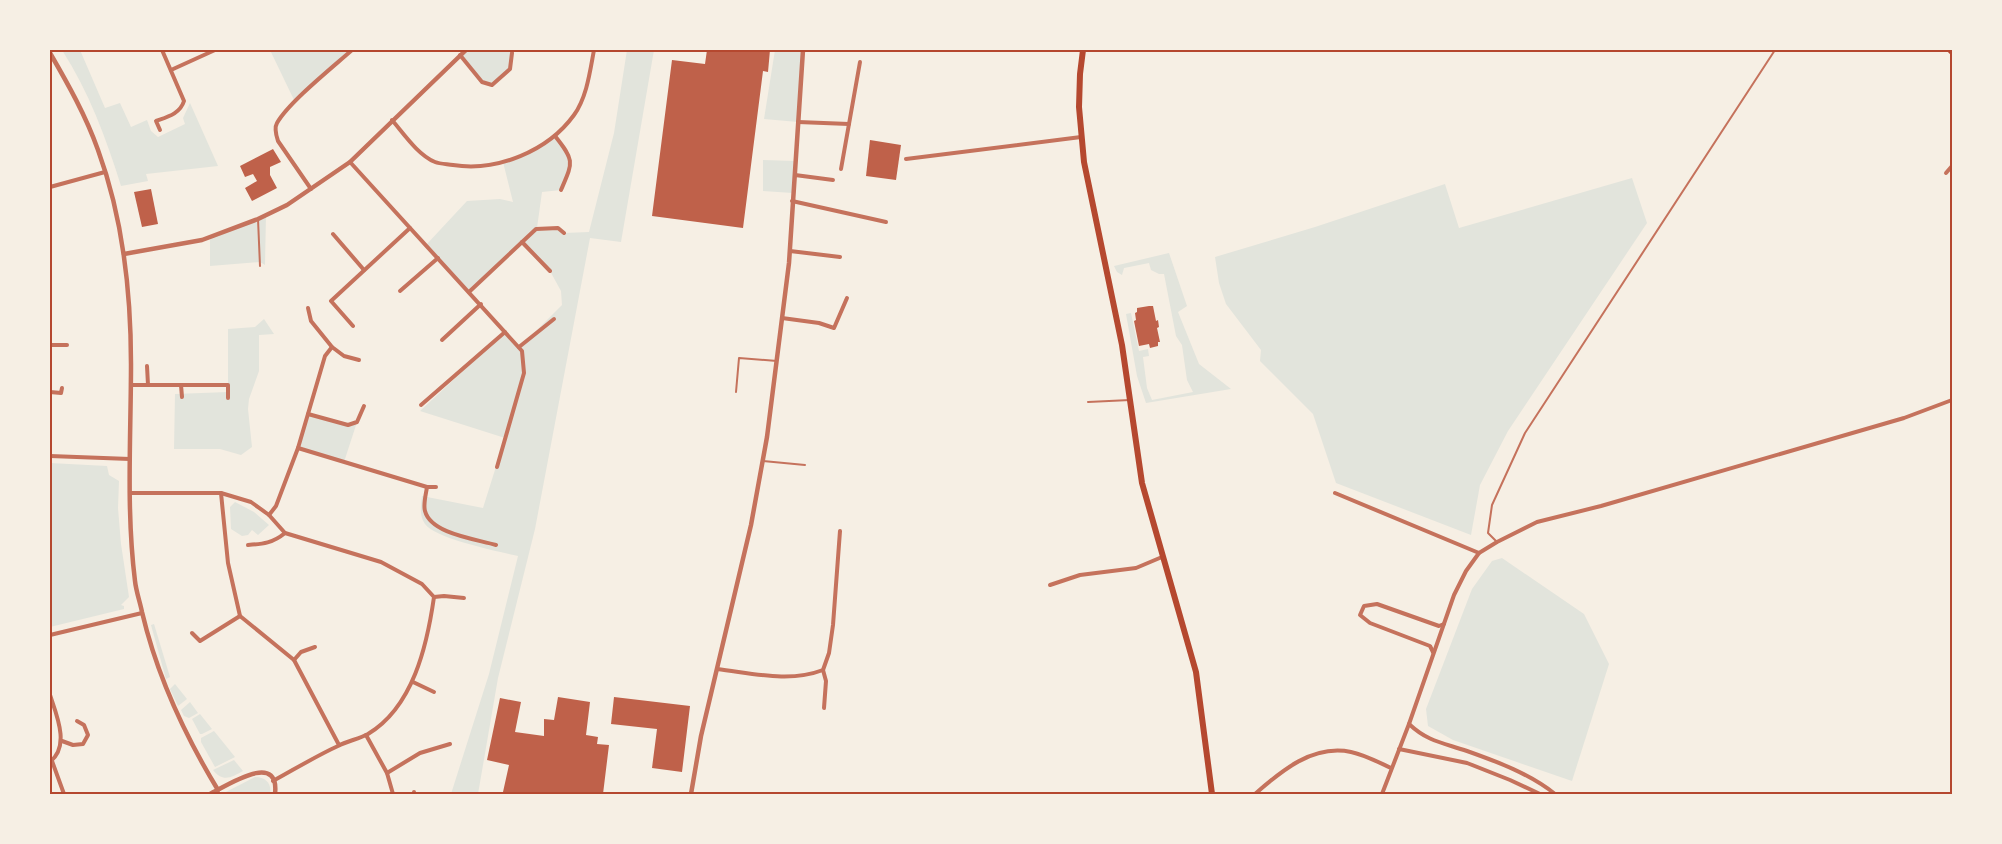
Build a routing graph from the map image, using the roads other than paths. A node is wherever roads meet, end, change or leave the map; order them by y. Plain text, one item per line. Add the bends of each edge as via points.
1 (162, 50) edge
2 (215, 50) edge
3 (352, 50) edge
4 (466, 50) edge
5 (594, 50) edge
6 (803, 50) edge
7 (1083, 50) edge
8 (1775, 50) edge
9 (50, 53) edge
10 (512, 53) dead end
11 (460, 55) junction
12 (860, 62) dead end
13 (171, 70) junction
14 (392, 120) junction
15 (798, 122) junction
16 (849, 124) junction
17 (160, 130) dead end
18 (555, 136) junction
19 (1081, 136) junction
20 (906, 159) dead end
21 (350, 162) junction
22 (1953, 166) edge
23 (841, 169) dead end
24 (105, 172) junction
25 (1946, 173) dead end
26 (794, 175) junction
27 (833, 180) dead end
28 (50, 187) edge
29 (311, 189) junction
30 (561, 190) dead end
31 (792, 201) junction
32 (258, 219) junction
33 (886, 222) dead end
34 (410, 228) junction
35 (564, 232) dead end
36 (333, 234) dead end
37 (522, 242) junction
38 (790, 251) junction
39 (124, 254) junction
40 (840, 257) dead end
41 (438, 258) junction
42 (260, 266) dead end
43 (364, 270) junction
44 (550, 271) dead end
45 (400, 291) dead end
46 (469, 292) junction
47 (847, 298) dead end
48 (481, 304) junction
49 (308, 308) dead end
50 (782, 318) junction
51 (554, 319) dead end
52 (353, 326) dead end
53 (505, 332) junction
54 (442, 340) dead end
55 (50, 345) edge
56 (67, 345) dead end
57 (332, 347) junction
58 (519, 347) junction
59 (359, 360) dead end
60 (777, 361) junction
61 (147, 366) dead end
62 (131, 385) junction
63 (148, 385) junction
64 (181, 385) junction
65 (62, 388) dead end
66 (50, 392) edge
67 (736, 392) dead end
68 (182, 397) dead end
69 (228, 398) dead end
70 (1130, 400) junction
71 (1953, 400) edge
72 (1088, 402) dead end
73 (421, 405) dead end
74 (364, 406) dead end
75 (308, 414) junction
76 (298, 448) junction
77 (50, 456) edge
78 (130, 459) junction
79 (763, 461) junction
80 (806, 465) dead end
81 (496, 467) dead end
82 (427, 487) junction
83 (436, 487) dead end
84 (1335, 492) dead end
85 (130, 493) junction
86 (221, 493) junction
87 (422, 496) dead end
88 (269, 515) junction
89 (840, 531) dead end
90 (285, 533) junction
91 (1497, 542) junction
92 (248, 545) dead end
93 (496, 545) dead end
94 (1479, 553) junction
95 (1163, 557) junction
96 (1050, 585) dead end
97 (434, 597) junction
98 (464, 598) dead end
99 (142, 613) junction
100 (240, 616) junction
101 (1444, 624) junction
102 (192, 633) dead end
103 (50, 635) edge
104 (315, 647) dead end
105 (1434, 653) junction
106 (294, 660) junction
107 (717, 669) junction
108 (823, 670) junction
109 (412, 682) junction
110 (434, 692) dead end
111 (50, 695) edge
112 (824, 708) dead end
113 (77, 721) dead end
114 (1410, 724) junction
115 (366, 735) junction
116 (62, 741) junction
117 (450, 744) dead end
118 (339, 745) junction
119 (1399, 749) junction
120 (51, 762) edge
121 (1391, 768) junction
122 (387, 773) junction
123 (273, 781) junction
124 (218, 790) junction
125 (64, 795) edge
126 (210, 795) edge
127 (275, 795) edge
128 (393, 795) edge
129 (691, 795) edge
130 (1212, 795) edge
131 (1255, 795) edge
132 (1382, 795) edge
133 (1540, 795) edge
134 (1555, 795) edge

1 - 13 street
2 - 13 street
3 - 29 street via 276,124 278,141
4 - 11 street
5 - 18 street via 588,81 575,113
6 - 15 street
7 - 19 highway
8 - 91 lane via 1525,433 1492,505 1488,533
9 - 24 street via 86,119
10 - 11 street via 510,69 492,85 482,82
11 - 14 street
12 - 16 street
13 - 17 street via 184,101 177,112 156,121
14 - 18 street via 435,162 466,167 503,162
14 - 21 street
15 - 16 street
15 - 26 street
16 - 23 street
18 - 30 street via 568,152 572,165
19 - 20 street
19 - 70 highway
21 - 29 street
21 - 34 street
22 - 25 street
24 - 28 street
24 - 39 street
26 - 27 street
26 - 31 street
29 - 32 street
31 - 33 street
31 - 38 street
32 - 39 street via 202,240
32 - 42 lane
34 - 41 street
34 - 43 street
35 - 37 street via 544,227
36 - 43 street
37 - 44 street
37 - 46 street
38 - 40 street
38 - 50 street
39 - 62 street
41 - 45 street
41 - 46 street
43 - 52 street via 331,301
46 - 48 street
47 - 50 street via 834,328
48 - 53 street
48 - 54 street
49 - 57 street via 311,321
50 - 60 street
51 - 58 street
53 - 58 street
53 - 73 street
55 - 56 street
57 - 59 street
57 - 75 street via 325,357
58 - 81 street via 524,374
60 - 67 lane via 739,358
60 - 79 street
61 - 63 street
62 - 63 street
62 - 78 street
63 - 64 street
64 - 68 street
64 - 69 street via 228,385
65 - 66 street via 61,393
70 - 72 lane
70 - 95 highway via 1142,483
71 - 91 street via 1904,418 1537,522
74 - 75 street via 357,422 348,426
75 - 76 street
76 - 82 street
76 - 88 street
77 - 78 street
78 - 85 street
79 - 80 lane
79 - 107 street
82 - 83 street
82 - 87 street
82 - 93 street via 425,510 431,522 445,531
84 - 94 street
85 - 86 street
85 - 99 street via 135,583
86 - 88 street via 250,502
86 - 100 street via 228,563
88 - 90 street
89 - 108 street via 833,625
90 - 92 street via 278,540
90 - 97 street via 381,562 422,584
91 - 94 street
94 - 101 street via 1454,595
95 - 96 street via 1136,568 1080,575
95 - 130 highway via 1196,672
97 - 98 street
97 - 109 street
99 - 103 street
99 - 124 street via 166,690 191,746
100 - 102 street via 200,641
100 - 106 street
101 - 105 street
101 - 105 street via 1439,626 1377,604 1364,606 1360,615 1370,623 1430,646
104 - 106 street via 301,652
105 - 114 street
106 - 118 street
107 - 108 street via 756,676 810,675
107 - 129 street
108 - 112 street
109 - 110 street
109 - 115 street via 381,725
111 - 116 street
113 - 116 street via 84,725 88,735 83,744
114 - 119 street
114 - 134 street via 1421,735 1512,770 1541,783
115 - 118 street
115 - 122 street
116 - 120 street
117 - 122 street via 420,753
118 - 123 street
119 - 121 street
119 - 133 street via 1467,763
120 - 125 street
121 - 131 street via 1353,752 1317,755 1297,761
121 - 132 street
122 - 128 street
123 - 124 street via 265,773 255,772
123 - 127 street
124 - 126 street

